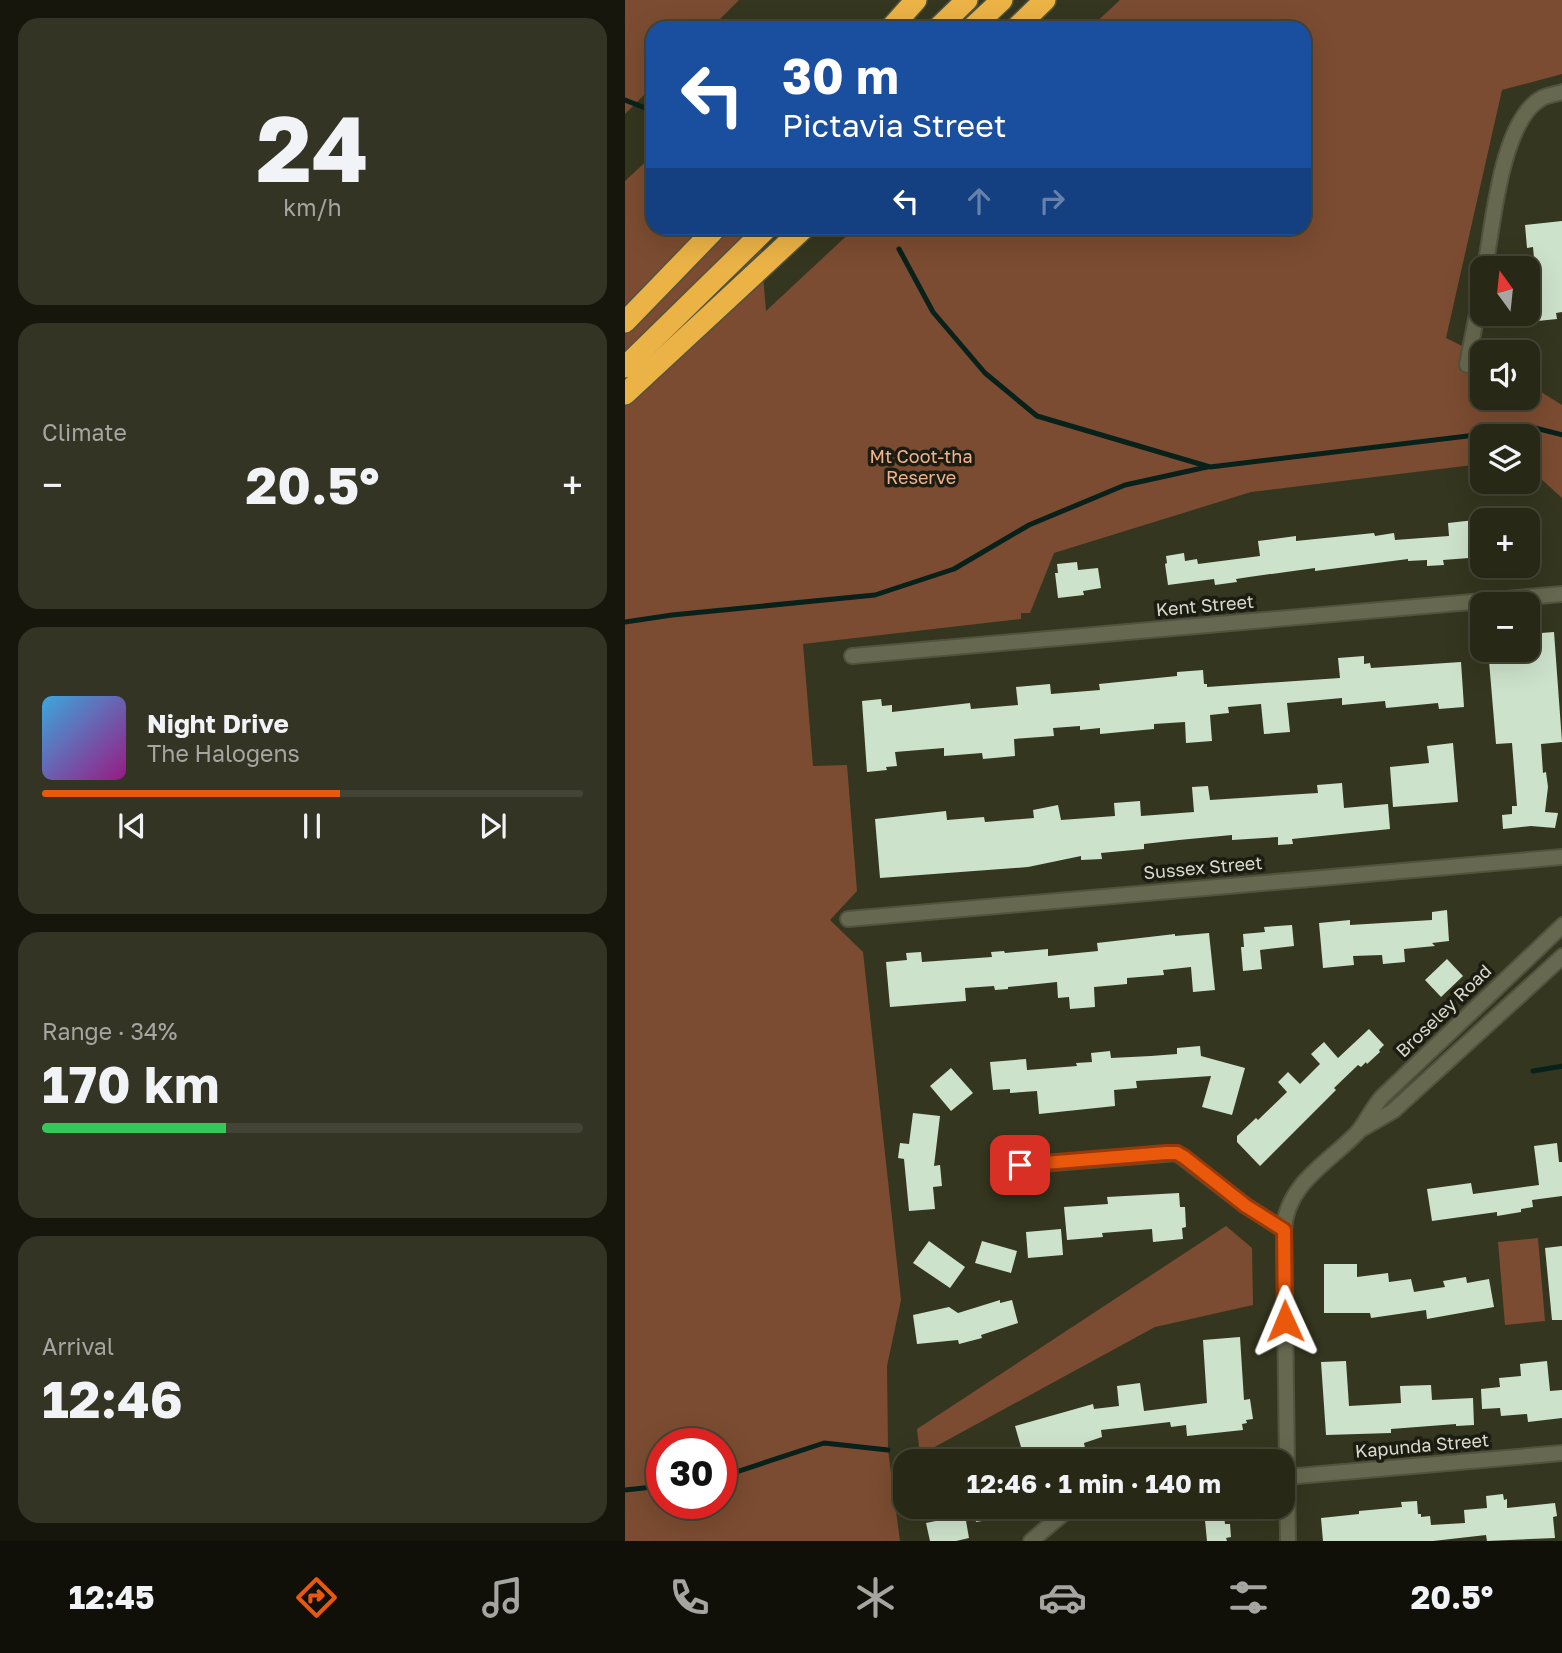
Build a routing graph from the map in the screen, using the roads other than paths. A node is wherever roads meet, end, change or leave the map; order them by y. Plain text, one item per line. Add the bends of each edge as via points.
1 (916, 0) edge
2 (967, 0) edge
3 (1002, 0) edge
4 (1045, 0) edge
5 (897, 21) edge
6 (945, 21) edge
7 (980, 21) edge
8 (1023, 21) edge
9 (1562, 92) edge
10 (709, 235) edge
11 (760, 235) edge
12 (796, 235) edge
13 (1487, 256) edge
14 (625, 322) edge
15 (1475, 326) edge
16 (1467, 365) dead end
17 (625, 367) edge
18 (625, 394) edge
19 (1562, 594) edge
20 (852, 656) dead end
21 (1562, 857) edge
22 (848, 919) dead end
23 (1562, 925) edge
24 (1562, 956) edge
25 (1359, 1131) junction
26 (1004, 1167) dead end
27 (1284, 1230) junction
28 (1285, 1449) edge
29 (1562, 1453) edge
30 (1295, 1470) edge
31 (1057, 1519) edge
32 (1287, 1519) edge
33 (1031, 1541) edge
34 (1288, 1541) edge

1 - 5 highway
2 - 6 highway
3 - 7 highway
4 - 8 highway
9 - 13 street via 1540,99 1520,119 1508,144
10 - 14 highway
11 - 17 highway
12 - 18 highway
15 - 16 street
19 - 20 street, Kent Street
21 - 22 street, Sussex Street
23 - 25 street, Broseley Road via 1382,1097
24 - 25 street, Broseley Road via 1393,1111
25 - 27 street, Broseley Road via 1294,1194
26 - 27 street via 1177,1153 1250,1210
27 - 28 street, Broseley Road
29 - 30 street, Kapunda Street
31 - 33 street
32 - 34 street, Broseley Road

